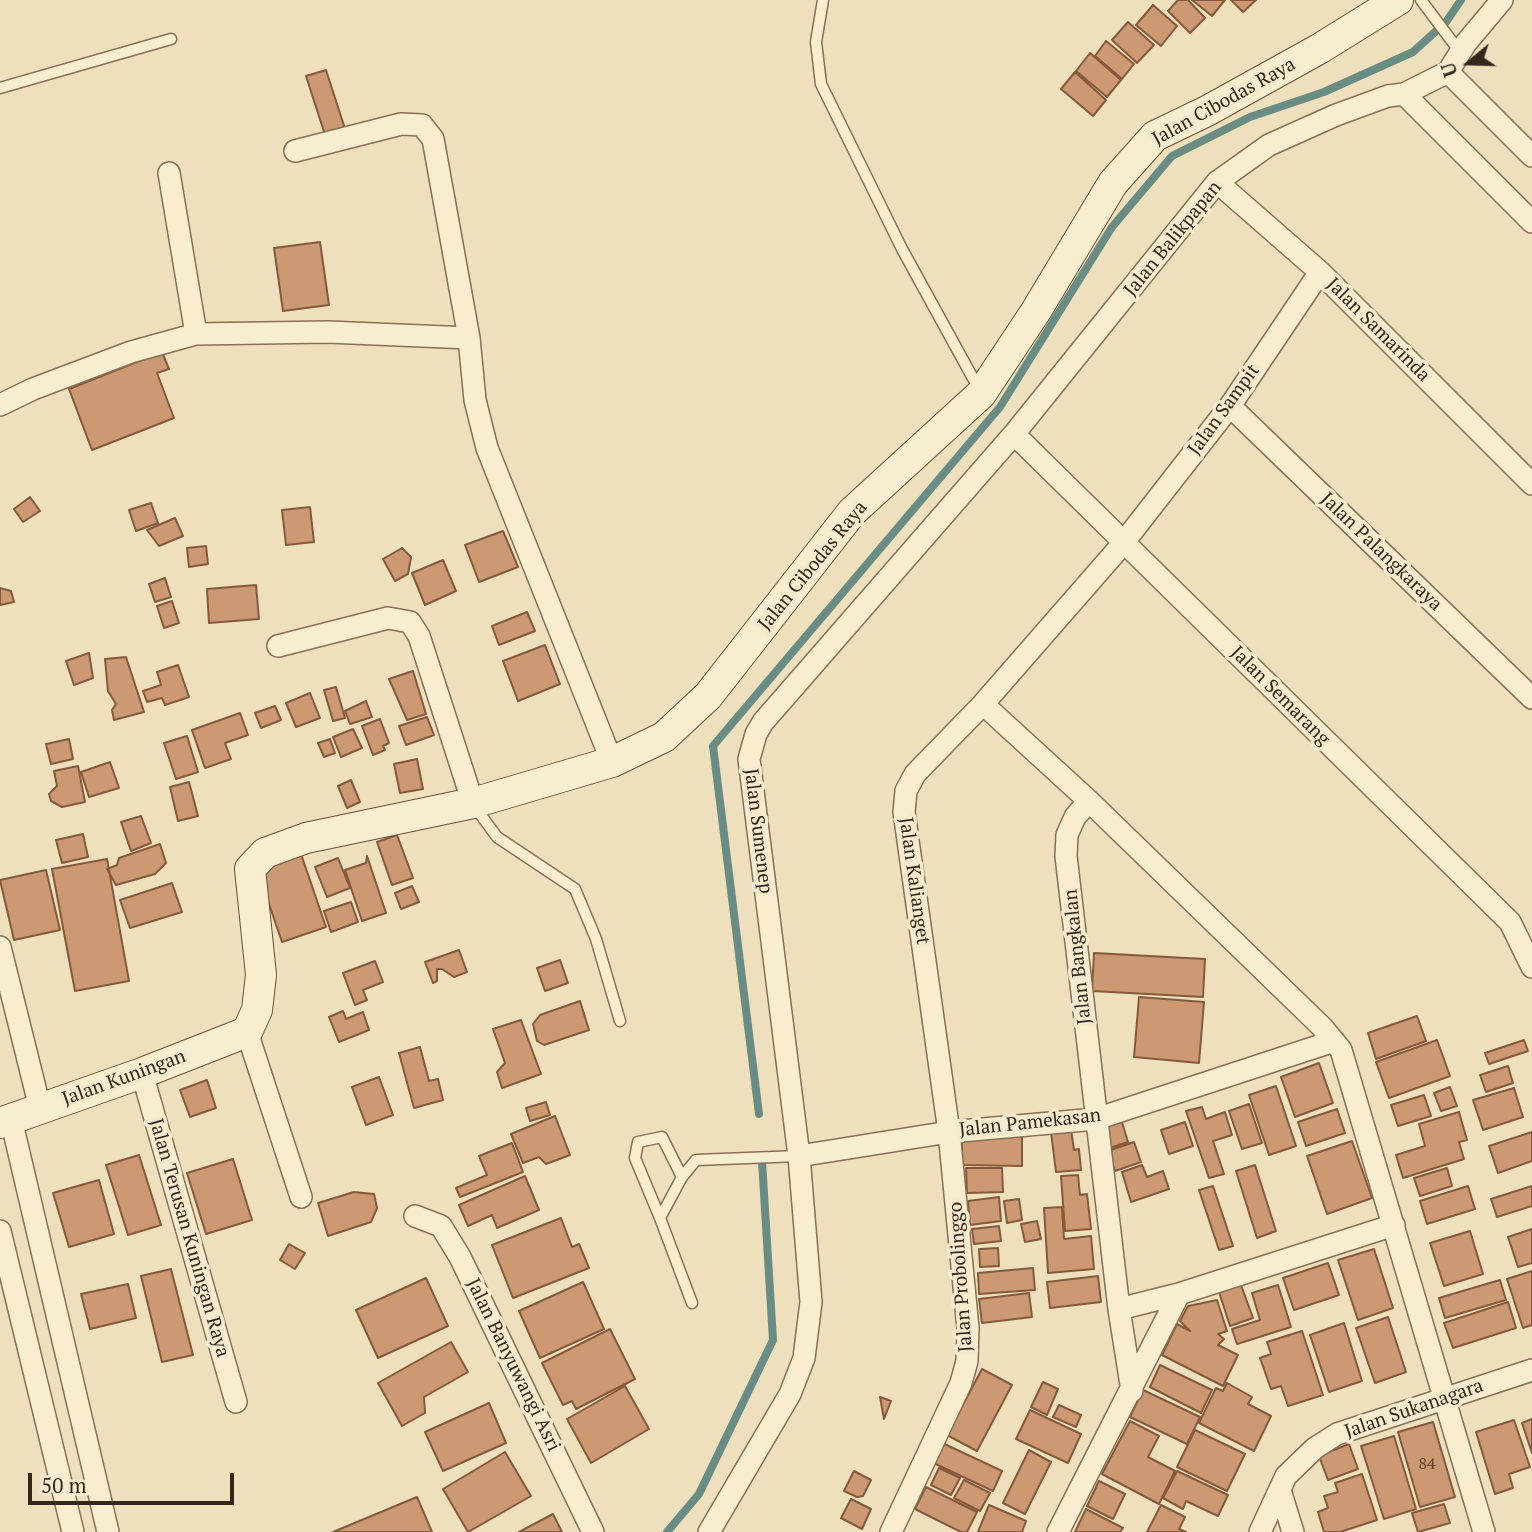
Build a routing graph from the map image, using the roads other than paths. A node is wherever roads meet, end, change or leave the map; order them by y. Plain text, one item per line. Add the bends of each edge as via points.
1 (823, 0) edge
2 (1398, 0) edge
3 (1421, 0) edge
4 (1502, 0) edge
5 (171, 39) dead end
6 (1454, 44) junction
7 (1448, 72) junction
8 (0, 88) edge
9 (1404, 94) junction
10 (295, 151) dead end
11 (1532, 156) edge
12 (169, 173) dead end
13 (1217, 182) junction
14 (1532, 222) edge
15 (1320, 272) junction
16 (196, 334) junction
17 (469, 338) junction
18 (981, 394) junction
19 (0, 405) edge
20 (1230, 406) junction
21 (1014, 434) junction
22 (1532, 484) edge
23 (1123, 543) junction
24 (278, 646) dead end
25 (1532, 698) edge
26 (983, 704) junction
27 (612, 762) junction
28 (1089, 801) junction
29 (472, 803) junction
30 (0, 947) edge
31 (1532, 967) edge
32 (620, 1021) dead end
33 (247, 1032) junction
34 (1334, 1041) junction
35 (142, 1073) junction
36 (40, 1108) junction
37 (1096, 1119) junction
38 (5, 1121) edge
39 (949, 1132) junction
40 (799, 1156) junction
41 (682, 1177) junction
42 (301, 1197) dead end
43 (415, 1216) dead end
44 (660, 1218) junction
45 (1394, 1225) junction
46 (0, 1231) edge
47 (1179, 1294) junction
48 (8, 1298) edge
49 (692, 1303) dead end
50 (1119, 1309) junction
51 (1532, 1370) edge
52 (1132, 1391) junction
53 (1445, 1397) junction
54 (236, 1402) dead end
55 (1280, 1490) junction
56 (73, 1532) edge
57 (108, 1532) edge
58 (593, 1532) edge
59 (709, 1532) edge
60 (891, 1532) edge
61 (1058, 1532) edge
62 (1260, 1532) edge
63 (1293, 1532) edge
64 (1484, 1532) edge

1 - 18 lane via 816,42 821,84 902,249
2 - 18 street, Jalan Cibodas Raya via 1207,111 1155,136 1113,183
3 - 6 lane
4 - 6 street
5 - 8 lane
6 - 7 street
7 - 9 street, Jalan Balikpapan
7 - 11 street
9 - 13 street, Jalan Balikpapan via 1349,110 1269,145
9 - 14 street
10 - 17 street via 401,124 422,125 428,130
12 - 16 street
13 - 15 street, Jalan Samarinda
13 - 21 street, Jalan Balikpapan
15 - 20 street, Jalan Sampit
15 - 22 street, Jalan Samarinda
16 - 17 street via 328,332
16 - 19 street via 131,352
17 - 27 street via 475,400 487,448
18 - 27 street, Jalan Cibodas Raya via 852,512 708,696 664,737
20 - 23 street, Jalan Sampit
20 - 25 street, Jalan Palangkaraya
21 - 23 street, Jalan Semarang
21 - 40 street, Jalan Sumenep via 763,722 751,747
23 - 26 street, Jalan Kalianget
23 - 31 street, Jalan Semarang via 1510,922
24 - 29 street via 388,618 410,622 419,636
26 - 28 street
26 - 39 street, Jalan Kalianget via 915,774 906,791 904,812
27 - 29 street, Jalan Cibodas Raya
28 - 34 street
28 - 37 street, Jalan Bangkalan via 1067,835 1066,856
29 - 32 lane via 497,837 575,889 596,939
29 - 33 street, Jalan Cibodas Raya via 306,838 279,846 255,861 250,878 261,975 257,1010
30 - 36 street
33 - 35 street, Jalan Kuningan
33 - 42 street
34 - 37 street, Jalan Pamekasan
34 - 45 street via 1341,1050
35 - 36 street, Jalan Kuningan
35 - 54 street, Jalan Terusan Kuningan Raya
36 - 38 street, Jalan Kuningan
37 - 39 street, Jalan Pamekasan
37 - 50 street, Jalan Bangkalan
38 - 57 street
39 - 40 street, Jalan Pamekasan
39 - 60 street, Jalan Probolinggo via 968,1328 967,1361 954,1401
40 - 41 lane via 696,1160
40 - 59 street, Jalan Sumenep via 811,1302 804,1358 790,1394
41 - 44 lane
41 - 44 lane via 662,1136 638,1142 635,1158
43 - 58 street, Jalan Banyuwangi Asri via 442,1226 460,1257
44 - 49 lane
45 - 47 street
45 - 53 street
46 - 48 street
47 - 50 street
47 - 52 street
48 - 56 street
50 - 52 street, Jalan Bangkalan
51 - 53 street, Jalan Sukanagara
52 - 61 street
53 - 55 street, Jalan Sukanagara via 1337,1434 1298,1462
53 - 64 street
55 - 62 street, Jalan Sukanagara
55 - 63 street

